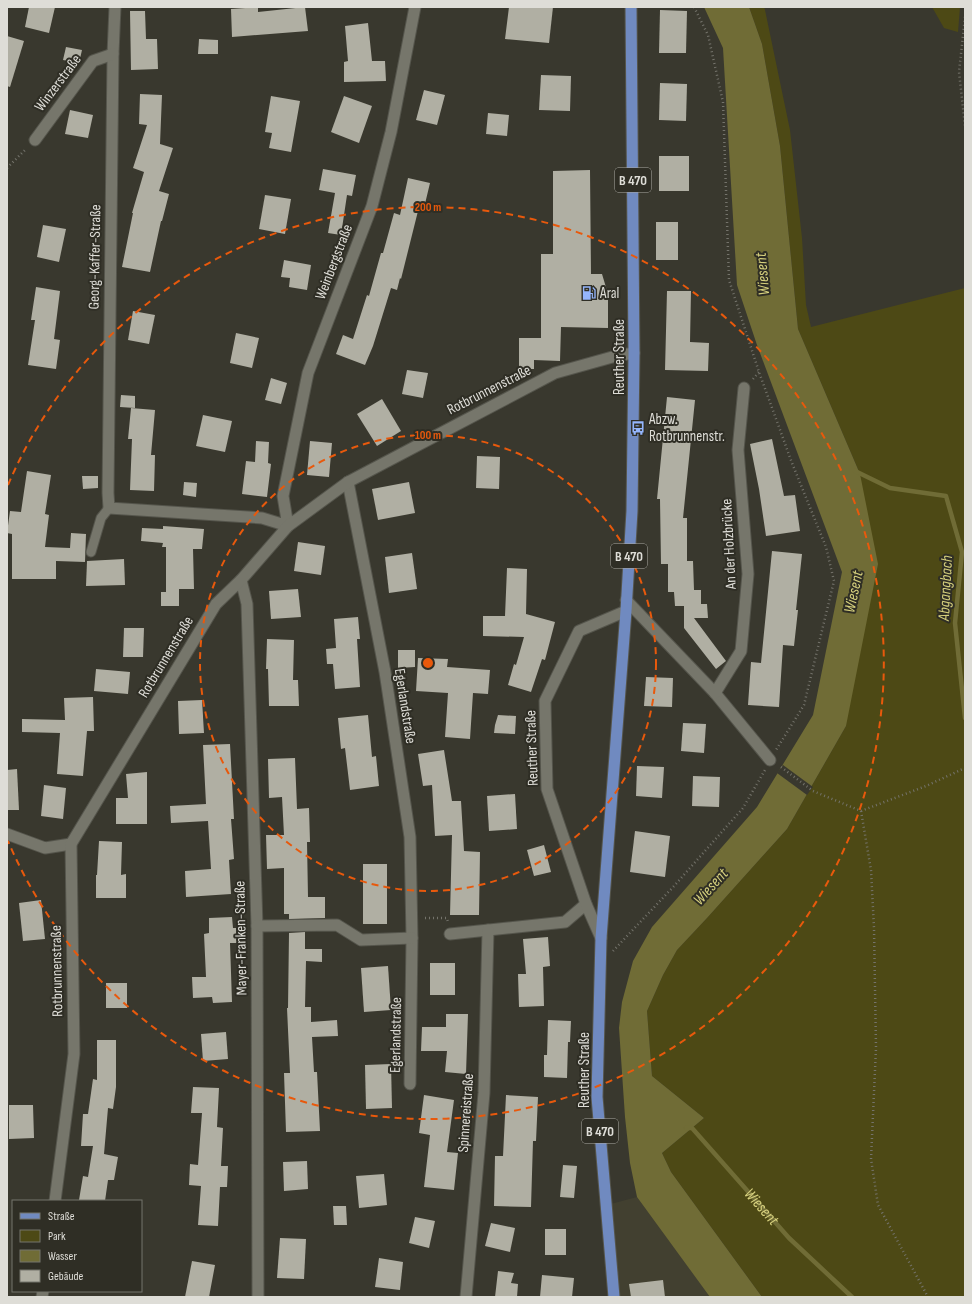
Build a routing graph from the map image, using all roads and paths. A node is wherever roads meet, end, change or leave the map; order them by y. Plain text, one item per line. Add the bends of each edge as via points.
1 (115, 7) edge
2 (416, 7) edge
3 (631, 7) edge
4 (694, 7) edge
5 (965, 17) edge
6 (113, 54) junction
7 (965, 126) edge
8 (35, 140) joint
9 (7, 168) edge
10 (634, 353) junction
11 (744, 388) dead end
12 (348, 482) junction
13 (110, 508) junction
14 (288, 526) junction
15 (91, 552) dead end
16 (241, 580) junction
17 (626, 606) junction
18 (715, 693) junction
19 (774, 762) junction
20 (965, 768) edge
21 (861, 811) junction
22 (7, 834) edge
23 (70, 844) junction
24 (586, 904) junction
25 (412, 918) junction
26 (257, 926) junction
27 (488, 930) junction
28 (450, 934) joint
29 (412, 938) junction
30 (601, 938) junction
31 (601, 964) junction
32 (410, 1084) dead end
33 (54, 1200) edge
34 (259, 1297) edge
35 (466, 1297) edge
36 (614, 1297) edge
37 (928, 1297) edge

1 - 6 street, Georg-Kaffer-Straße
2 - 14 street, Weinbergstraße via 391,132 372,206 308,373 284,496
3 - 10 main road, Reuther Straße / B 470
4 - 19 path via 708,35 723,102 729,280 764,386 826,547 834,581 804,705
5 - 7 path via 959,72
6 - 8 street, Winzerstraße via 93,61
6 - 13 street, Georg-Kaffer-Straße via 108,493
8 - 9 path
10 - 12 street, Rotbrunnenstraße via 555,373
10 - 17 main road, Reuther Straße / B 470 via 632,511
11 - 18 street, An der Holzbrücke via 738,450 748,574 741,651
12 - 14 street, Rotbrunnenstraße
12 - 25 street, Egerlandstraße via 385,672 410,837
13 - 14 street via 262,518
13 - 15 lane via 101,518
14 - 16 street, Rotbrunnenstraße
16 - 23 street, Rotbrunnenstraße via 216,604
16 - 26 street, Mayer-Franken-Straße via 247,604
17 - 18 street
17 - 24 street, Reuther Straße via 579,631 545,701 547,789
17 - 30 main road, Reuther Straße / B 470
18 - 19 street
19 - 21 path via 813,791
19 - 31 path via 743,808
20 - 21 path
21 - 37 path via 871,870 874,928 876,1048 871,1159 878,1205
22 - 23 street via 45,848
23 - 33 street, Rotbrunnenstraße via 74,1054
24 - 27 street via 565,922
24 - 30 street, Reuther Straße
25 - 28 path via 447,918
25 - 29 street, Egerlandstraße
26 - 29 street via 337,925 361,940
26 - 34 street, Mayer-Franken-Straße
27 - 28 street
27 - 35 street, Spinnereistraße via 484,1093
29 - 32 street, Egerlandstraße
30 - 31 main road, Reuther Straße / B 470
31 - 36 main road, Reuther Straße / B 470 via 597,1097

